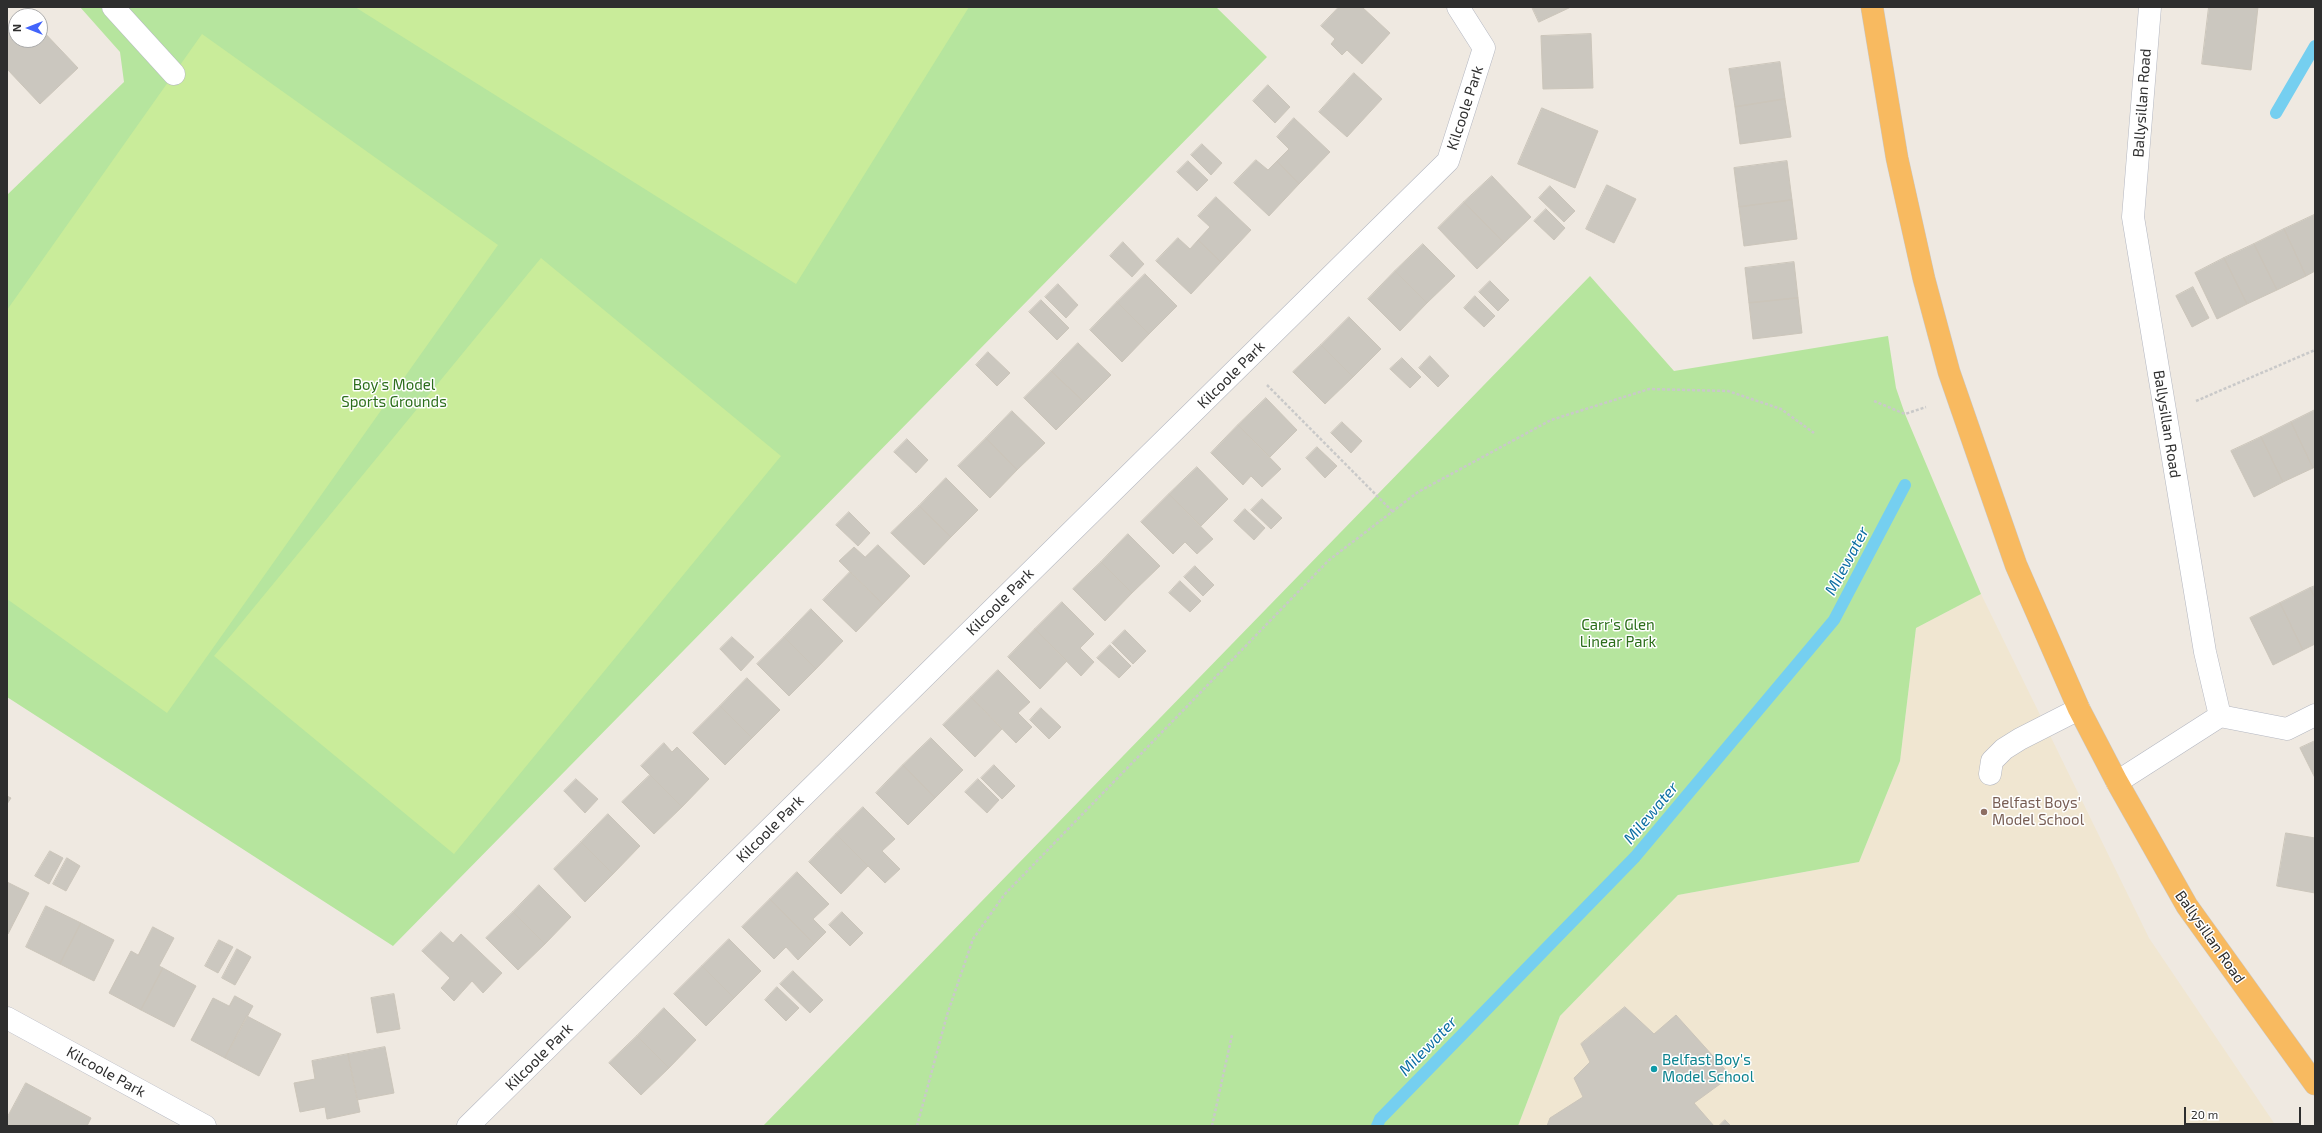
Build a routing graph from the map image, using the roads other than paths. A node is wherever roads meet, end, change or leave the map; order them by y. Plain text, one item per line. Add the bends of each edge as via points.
1 (113, 7) edge
2 (1458, 7) edge
3 (1872, 7) edge
4 (2150, 7) edge
5 (174, 74) dead end
6 (2080, 709) junction
7 (2315, 715) edge
8 (2220, 716) junction
9 (1990, 774) dead end
10 (2116, 782) junction
11 (7, 1019) edge
12 (2315, 1084) edge
13 (205, 1126) edge
14 (468, 1126) edge

1 - 5 street
2 - 14 street, Kilcoole Park via 1484,48 1448,161
3 - 6 highway, Ballysillan Road via 1897,158 1924,279 1957,397 2016,565
4 - 8 street, Ballysillan Road via 2133,217 2205,652
6 - 9 street via 2004,749 1992,761
6 - 10 highway, Ballysillan Road
7 - 8 street via 2287,729
8 - 10 street
10 - 12 highway, Ballysillan Road via 2187,906
11 - 13 street, Kilcoole Park

